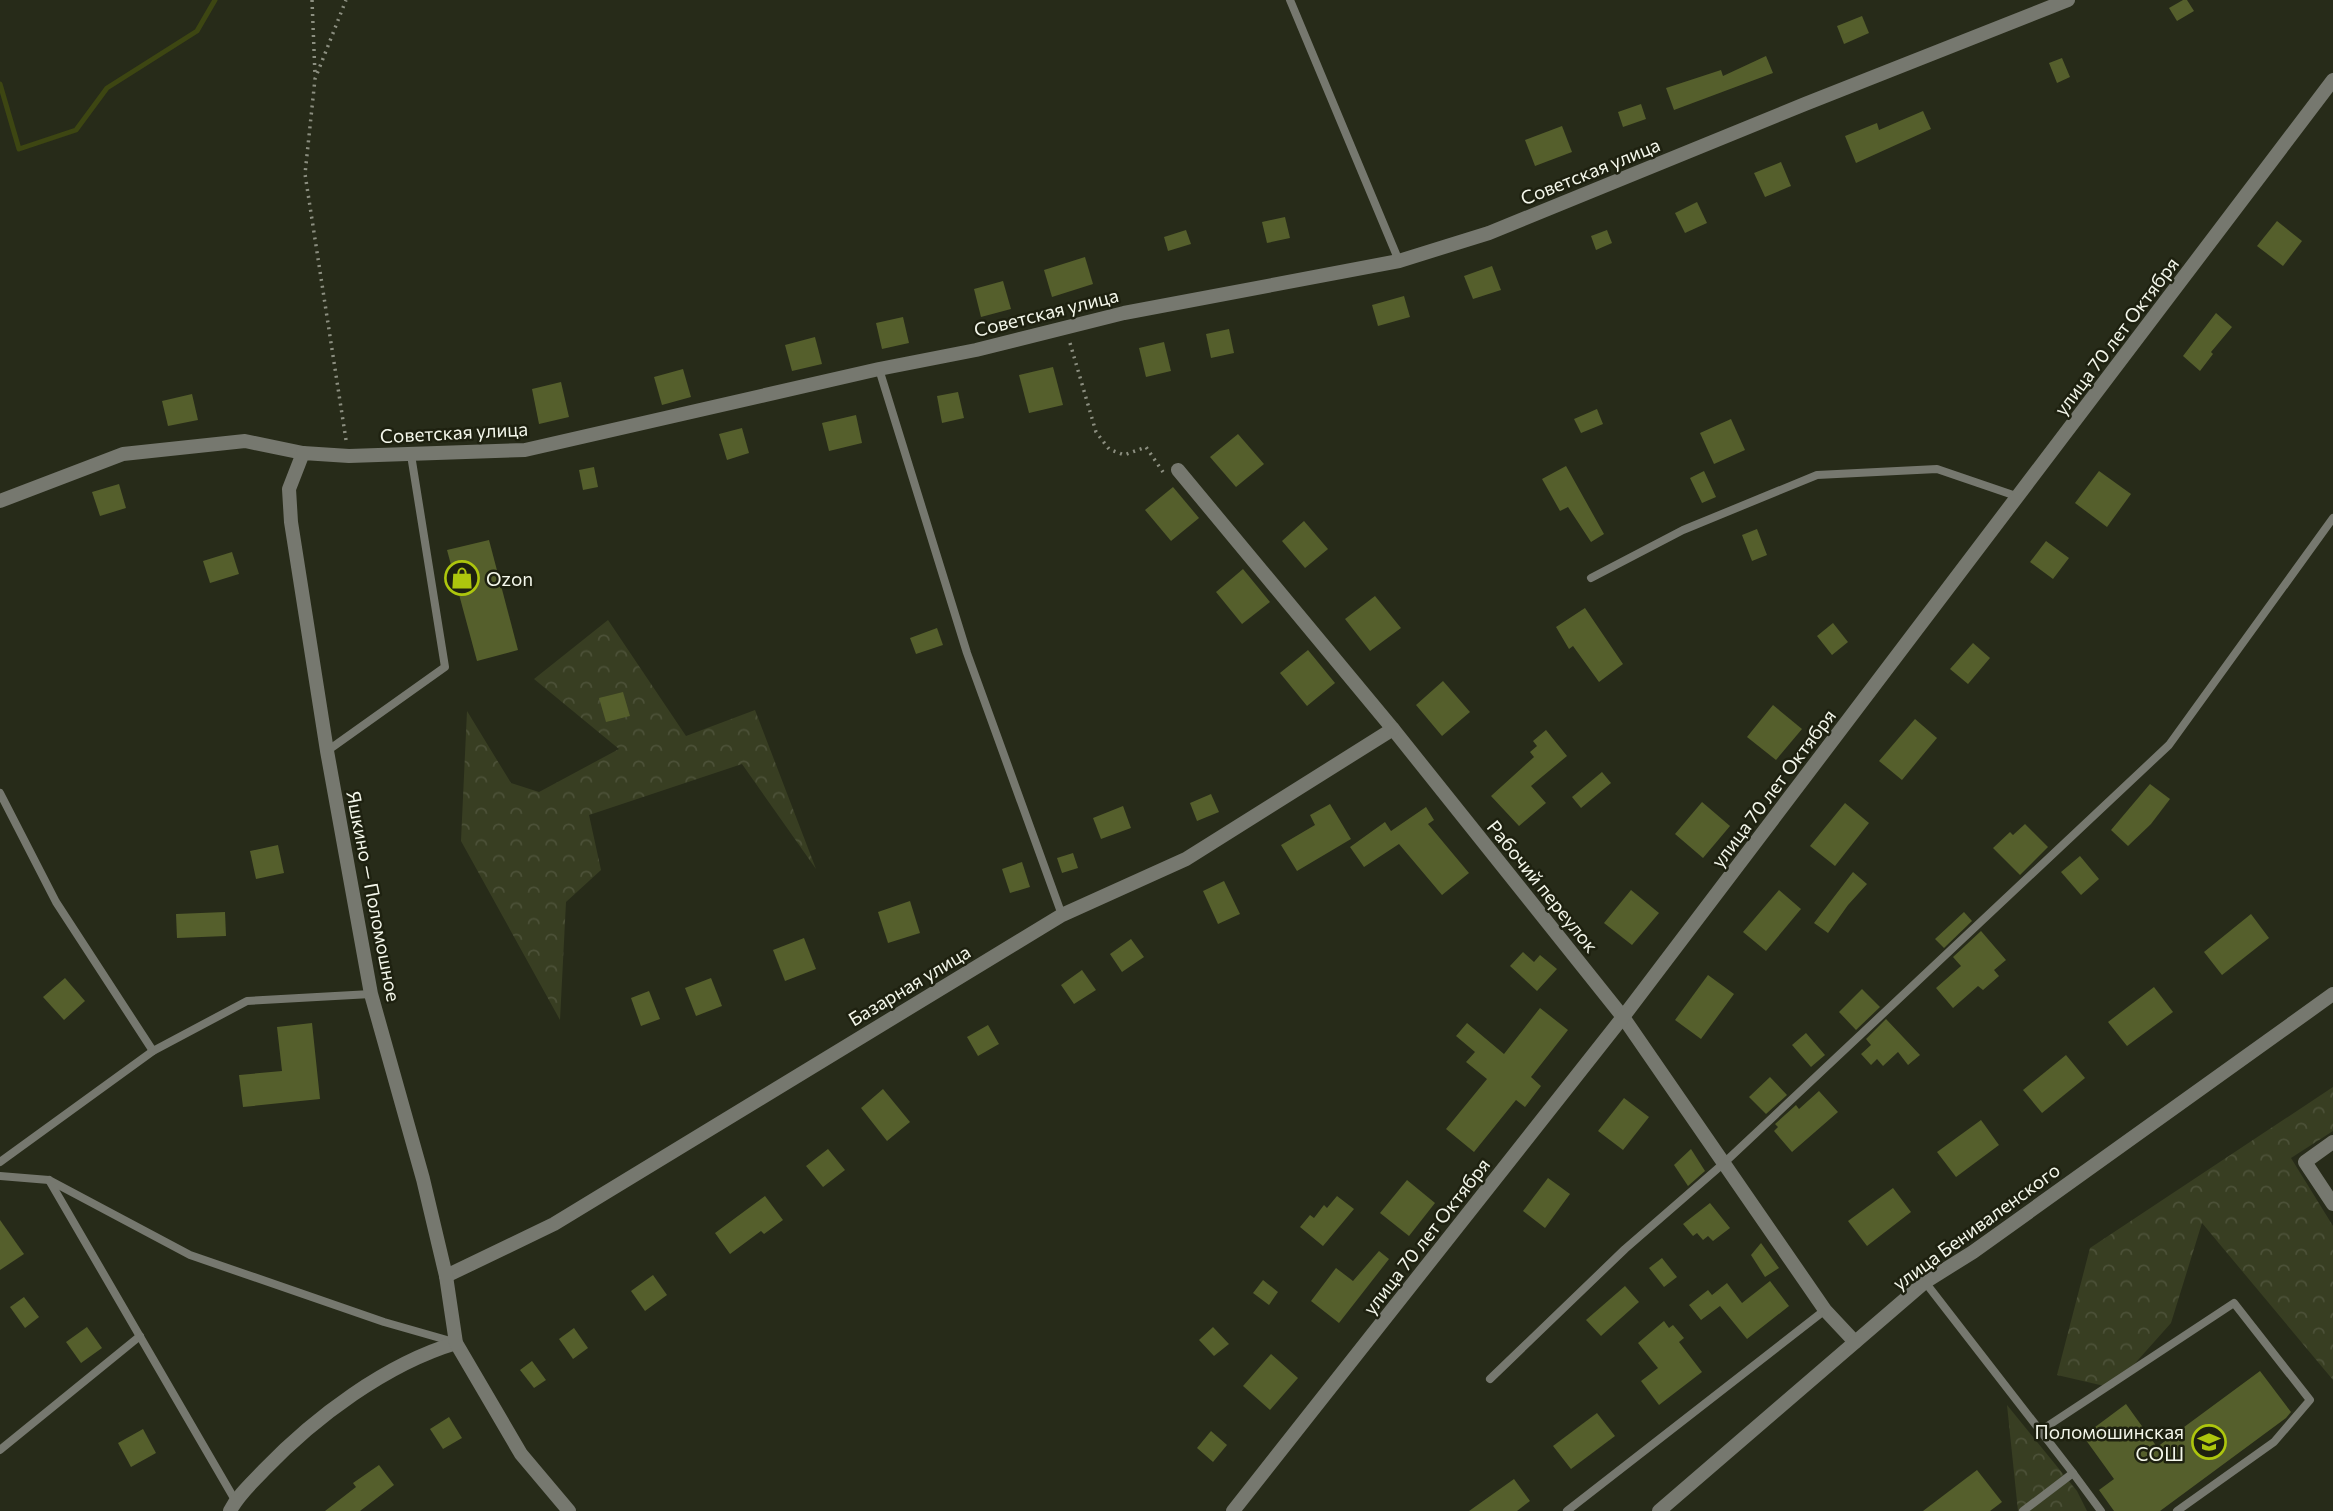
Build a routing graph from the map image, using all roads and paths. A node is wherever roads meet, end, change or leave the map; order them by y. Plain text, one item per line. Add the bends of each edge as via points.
1 (312, 0) edge
2 (346, 0) edge
3 (1290, 0) edge
4 (2068, 0) edge
5 (315, 79) junction
6 (2333, 80) edge
7 (1399, 261) junction
8 (1066, 327) junction
9 (879, 369) junction
10 (303, 453) junction
11 (411, 455) junction
12 (349, 456) junction
13 (1178, 470) joint
14 (2019, 497) junction
15 (0, 501) edge
16 (2333, 518) edge
17 (1591, 578) dead end
18 (1393, 729) junction
19 (327, 751) junction
20 (0, 793) edge
21 (1062, 915) junction
22 (2333, 994) edge
23 (371, 995) junction
24 (1623, 1017) junction
25 (153, 1051) junction
26 (2333, 1142) edge
27 (0, 1162) edge
28 (1724, 1163) junction
29 (0, 1176) edge
30 (49, 1180) junction
31 (2333, 1204) edge
32 (446, 1276) junction
33 (1925, 1282) junction
34 (1825, 1310) junction
35 (140, 1336) junction
36 (1855, 1342) junction
37 (456, 1343) junction
38 (1490, 1379) dead end
39 (2040, 1431) junction
40 (0, 1450) edge
41 (2073, 1473) junction
42 (233, 1506) edge
43 (569, 1511) edge
44 (1233, 1511) edge
45 (1567, 1511) edge
46 (1659, 1511) edge
47 (2023, 1511) edge
48 (2101, 1511) edge
49 (2177, 1511) edge

1 - 5 path
2 - 5 path
3 - 7 lane
4 - 7 street, Советская улица via 1489,233
5 - 12 path via 305,174
6 - 14 street, улица 70 лет Октября
7 - 8 street, Советская улица
8 - 9 street, Советская улица
8 - 13 path via 1096,432 1109,449 1124,455 1146,447 1162,472
9 - 11 street, Советская улица via 525,450
9 - 21 lane via 967,653
10 - 12 street, Советская улица
10 - 15 street, Советская улица via 245,441 123,454
10 - 19 street, Яшкино — Поломошное via 289,489 291,522
11 - 12 street, Советская улица
11 - 19 lane via 445,667
13 - 18 street, Рабочий переулок
14 - 17 lane via 1937,469 1817,475 1683,530
14 - 24 street, улица 70 лет Октября
16 - 28 lane via 2169,745
18 - 21 street, Базарная улица via 1186,859
18 - 24 street, Рабочий переулок
19 - 23 street, Яшкино — Поломошное
20 - 25 lane via 56,902
21 - 32 street, Базарная улица via 554,1224
22 - 33 street, улица Бениваленского
23 - 25 lane via 247,1001
23 - 32 street, Яшкино — Поломошное
24 - 28 street, Рабочий переулок
24 - 44 street, улица 70 лет Октября
25 - 27 lane
26 - 31 street via 2305,1162
28 - 34 street, Рабочий переулок
28 - 38 lane via 1625,1249
29 - 30 lane
30 - 35 lane
30 - 37 lane via 190,1255
32 - 37 street, Яшкино — Поломошное
33 - 36 street, улица Бениваленского
33 - 39 lane
34 - 36 street, Рабочий переулок
34 - 45 lane
35 - 40 lane
35 - 42 lane
36 - 46 street, улица Бениваленского
37 - 42 street via 433,1350 327,1412 279,1455
37 - 43 street via 521,1454
39 - 41 lane
39 - 49 lane via 2234,1303 2309,1400 2274,1441
41 - 47 lane
41 - 48 lane

